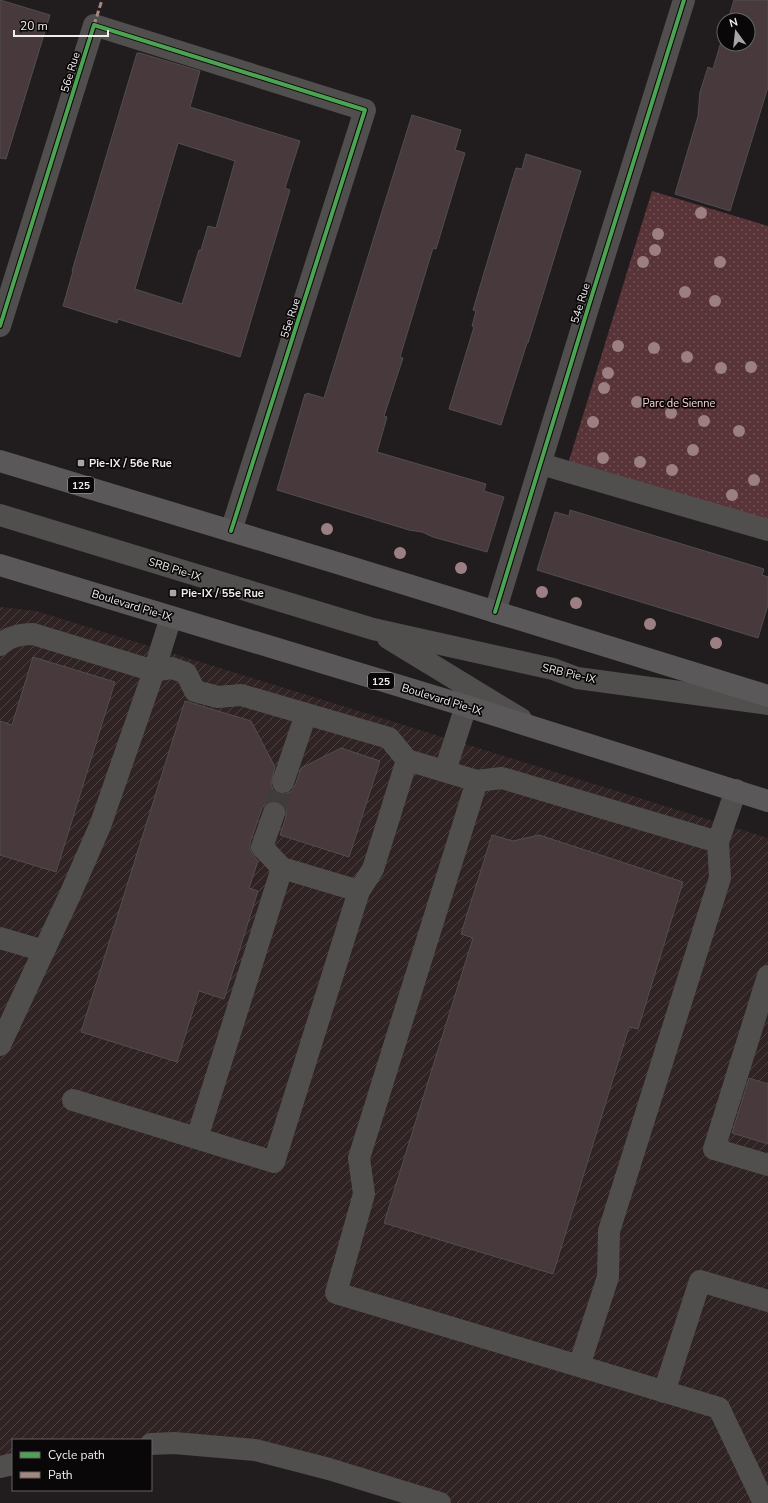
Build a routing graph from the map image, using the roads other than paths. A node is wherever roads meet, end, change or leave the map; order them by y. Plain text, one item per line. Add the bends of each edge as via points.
1 (684, 0) edge
2 (365, 110) joint
3 (0, 326) edge
4 (0, 461) edge
5 (541, 464) junction
6 (0, 515) edge
7 (768, 530) edge
8 (231, 531) junction
9 (0, 565) edge
10 (495, 612) junction
11 (171, 617) junction
12 (373, 630) junction
13 (0, 646) edge
14 (154, 672) junction
15 (768, 696) edge
16 (466, 706) junction
17 (306, 714) junction
18 (535, 728) junction
19 (408, 760) junction
20 (445, 771) junction
21 (477, 780) junction
22 (282, 782) tunnel mouth
23 (736, 790) junction
24 (768, 801) edge
25 (274, 813) tunnel mouth
26 (718, 842) junction
27 (282, 868) junction
28 (359, 891) junction
29 (0, 938) edge
30 (44, 951) junction
31 (768, 976) edge
32 (0, 1045) edge
33 (73, 1100) dead end
34 (197, 1138) junction
35 (768, 1165) edge
36 (768, 1301) edge
37 (579, 1366) junction
38 (664, 1392) junction
39 (152, 1444) edge
40 (12, 1464) edge
41 (0, 1467) edge
42 (440, 1503) edge
43 (764, 1503) edge

1 - 5 street, 54e Rue
2 - 3 street, 56e Rue via 94,26
2 - 8 street, 55e Rue
4 - 8 main road, 125
5 - 7 street
5 - 10 street, 54e Rue
6 - 12 street, SRB Pie-IX
8 - 10 main road, 125
9 - 11 main road, Boulevard Pie-IX / 125
10 - 15 main road, 125
11 - 14 street
11 - 16 main road, Boulevard Pie-IX / 125
12 - 15 street, SRB Pie-IX via 552,669 578,678
12 - 18 street, SRB Pie-IX
13 - 14 street via 17,636 33,634
14 - 17 street via 172,668 186,673 196,690 218,697 241,695
14 - 30 street via 100,826
16 - 18 main road, Boulevard Pie-IX / 125
16 - 20 street
17 - 19 street via 389,738
17 - 22 street
18 - 23 main road, Boulevard Pie-IX / 125
19 - 20 street
19 - 28 street via 373,869
20 - 21 street
21 - 26 street via 502,778
21 - 37 street via 359,1158 364,1194 336,1293
23 - 24 main road, Boulevard Pie-IX / 125
23 - 26 street
25 - 27 street via 262,847
26 - 37 street via 720,878 608,1231 608,1277
27 - 28 street
27 - 34 street
28 - 34 street via 274,1162
29 - 30 street
30 - 32 street
31 - 35 street via 714,1149
33 - 34 street
36 - 38 street via 700,1280
37 - 38 street
38 - 43 street via 719,1408
39 - 42 street via 174,1443 255,1450 329,1469
40 - 41 street

